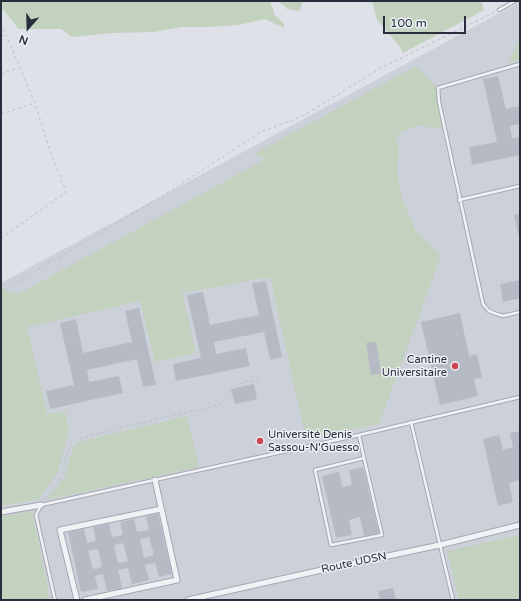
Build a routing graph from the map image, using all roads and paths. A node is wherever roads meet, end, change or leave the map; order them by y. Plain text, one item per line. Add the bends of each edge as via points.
1 (515, 1) edge
2 (499, 10) joint
3 (1, 23) edge
4 (6, 35) junction
5 (1, 36) edge
6 (520, 64) edge
7 (19, 67) junction
8 (1, 74) edge
9 (34, 103) junction
10 (1, 114) edge
11 (520, 186) edge
12 (459, 200) junction
13 (1, 238) edge
14 (12, 285) dead end
15 (520, 312) edge
16 (262, 382) dead end
17 (520, 397) edge
18 (411, 422) junction
19 (359, 435) junction
20 (364, 458) junction
21 (155, 480) junction
22 (41, 504) junction
23 (161, 509) junction
24 (1, 512) edge
25 (520, 525) edge
26 (440, 545) junction
27 (55, 600) edge
28 (77, 600) edge
29 (85, 600) edge
30 (188, 600) edge
31 (453, 600) edge

1 - 2 lane
2 - 14 path via 381,68 303,116 261,132 159,198
3 - 4 path
4 - 5 path
4 - 7 path
6 - 12 lane via 438,88
7 - 8 path
7 - 9 path
9 - 10 path
9 - 13 path via 66,192
11 - 12 lane
12 - 15 lane via 483,304 489,311 504,316
16 - 22 path via 247,381 232,387 220,405 75,440 69,446 62,476
17 - 18 lane
18 - 19 lane
18 - 26 lane
19 - 20 lane
19 - 21 lane
20 - 20 lane via 314,470 331,545 382,535
21 - 22 lane
21 - 23 street
22 - 24 street
22 - 27 lane via 36,514
23 - 28 street via 60,530
23 - 29 street via 177,580
25 - 26 street, Route UDSN
26 - 30 street, Route UDSN via 316,570
26 - 31 lane

